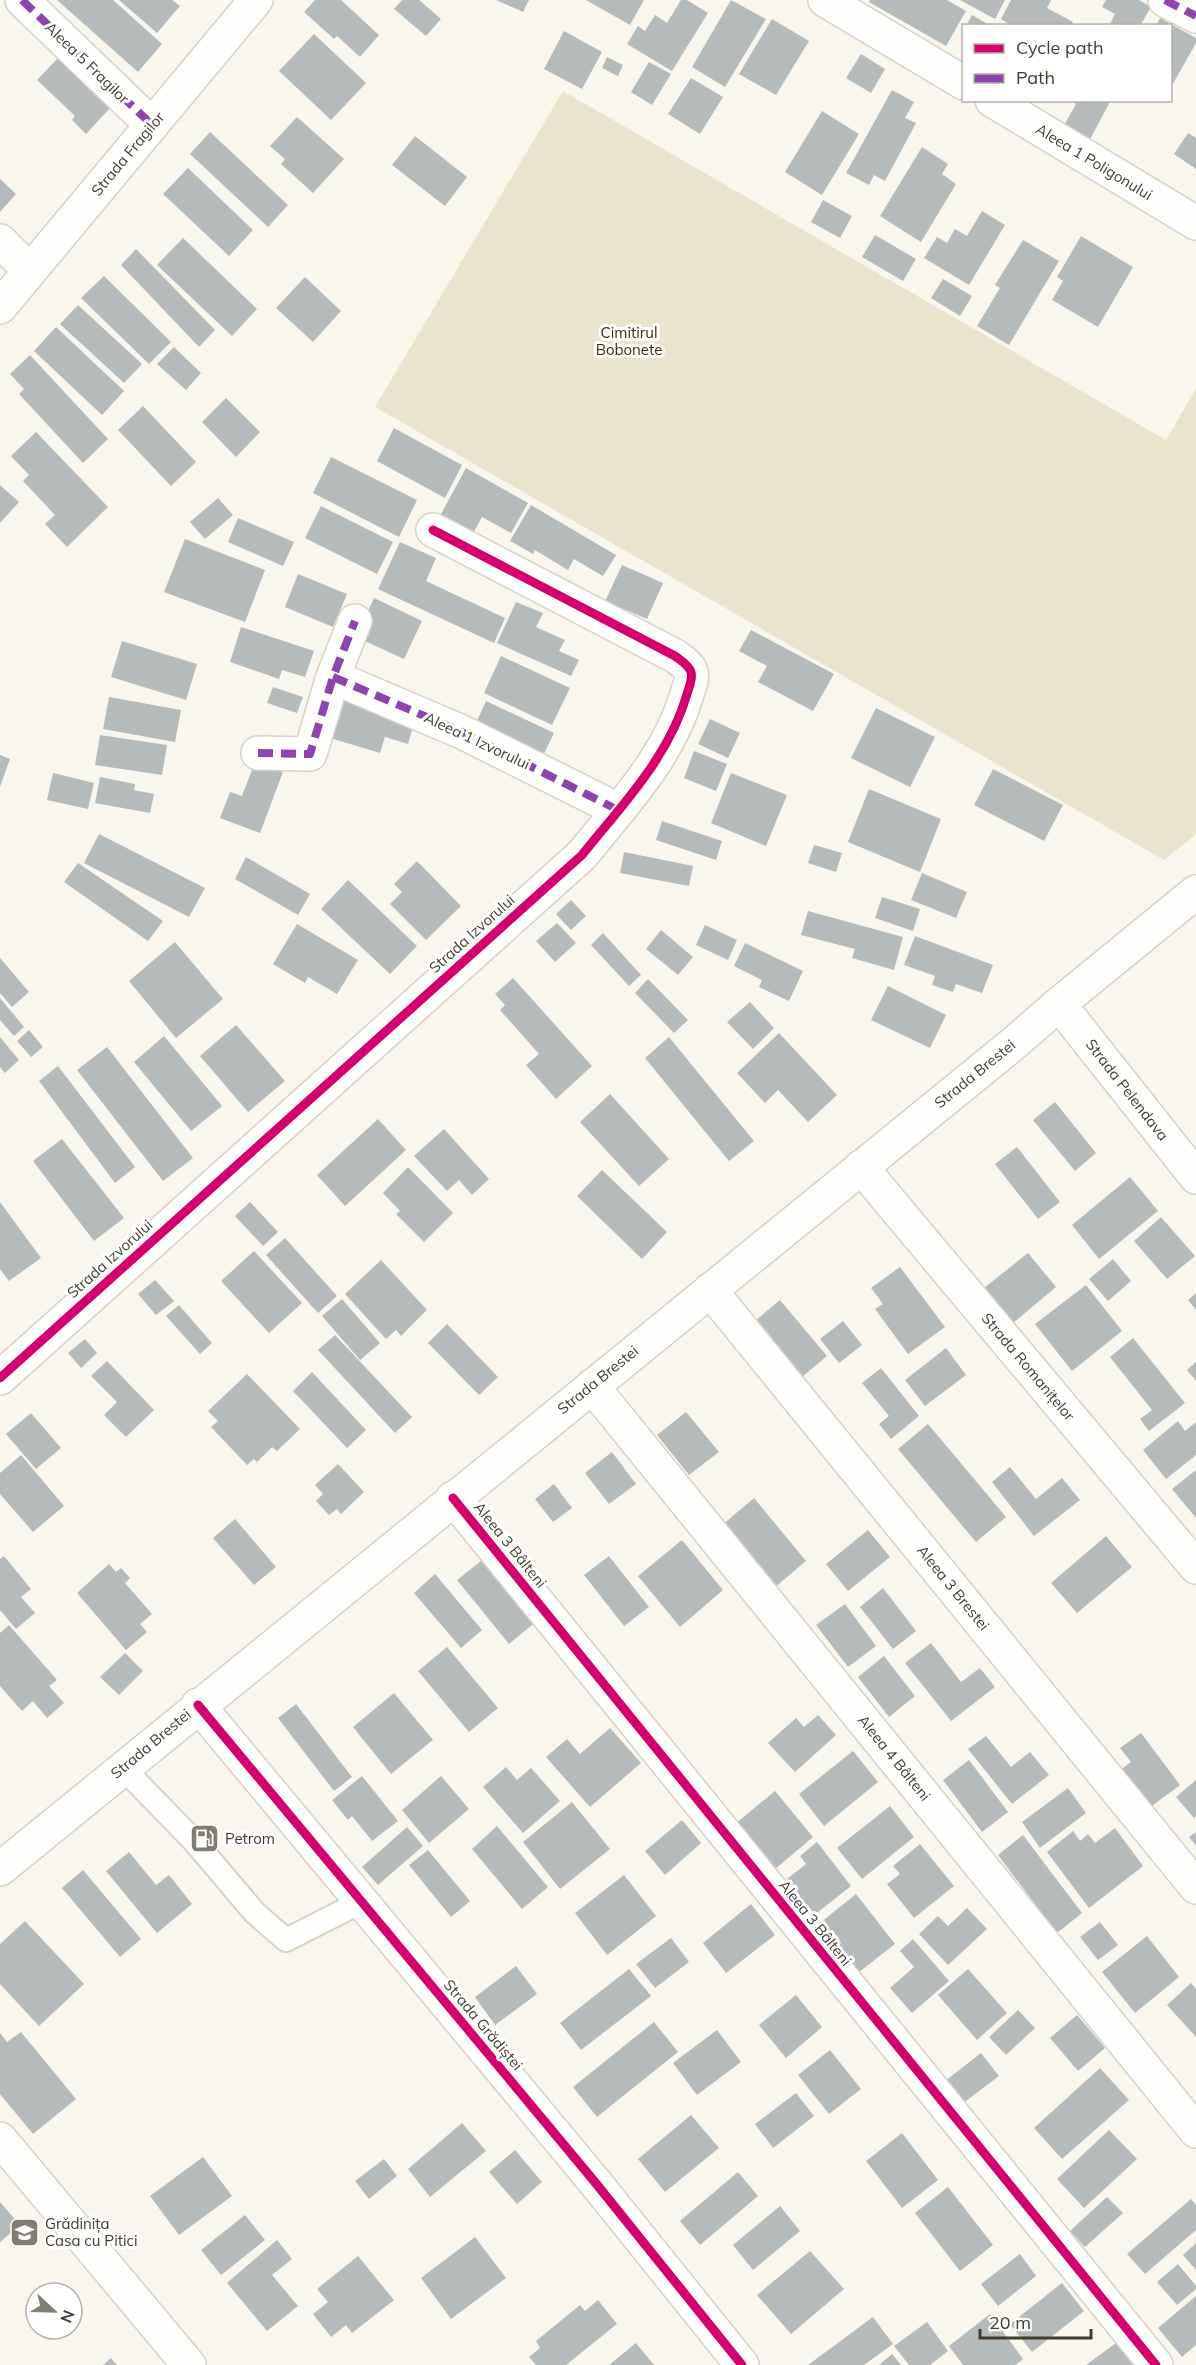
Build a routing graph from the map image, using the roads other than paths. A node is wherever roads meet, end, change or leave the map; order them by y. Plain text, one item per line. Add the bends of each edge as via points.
1 (22, 0) edge
2 (256, 0) edge
3 (825, 0) edge
4 (1165, 0) edge
5 (1196, 16) edge
6 (962, 82) edge
7 (995, 102) edge
8 (152, 125) junction
9 (1196, 224) edge
10 (0, 241) edge
11 (30, 271) junction
12 (0, 307) edge
13 (433, 530) dead end
14 (355, 621) dead end
15 (333, 677) junction
16 (258, 753) dead end
17 (618, 810) junction
18 (1196, 892) edge
19 (1059, 1004) junction
20 (861, 1167) junction
21 (1196, 1178) edge
22 (710, 1290) junction
23 (0, 1378) edge
24 (592, 1386) junction
25 (453, 1498) junction
26 (1196, 1568) edge
27 (198, 1705) junction
28 (123, 1768) junction
29 (0, 1869) edge
30 (1196, 1887) edge
31 (361, 1902) junction
32 (1196, 2131) edge
33 (0, 2139) edge
34 (189, 2365) edge
35 (742, 2365) edge
36 (1156, 2365) edge

1 - 8 street, Aleea 5 Fragilor
2 - 8 street, Strada Fragilor
3 - 6 street
4 - 5 street
7 - 9 street, Aleea 1 Poligonului
8 - 11 street, Strada Fragilor
10 - 11 street
11 - 12 street, Strada Fragilor
13 - 17 street, Strada Izvorului via 675,656 691,670 674,733
14 - 15 street
15 - 16 street via 310,754
15 - 17 street, Aleea 1 Izvorului via 462,732
17 - 23 street, Strada Izvorului via 582,855
18 - 19 street, Strada Brestei
19 - 20 street, Strada Brestei
19 - 21 street, Strada Pelendava
20 - 22 street, Strada Brestei
20 - 26 street, Strada Romanițelor
22 - 24 street, Strada Brestei
22 - 30 street, Aleea 3 Brestei
24 - 25 street, Strada Brestei
24 - 32 street, Aleea 4 Bâlteni
25 - 27 street, Strada Brestei
25 - 36 street, Aleea 3 Bâlteni
27 - 28 street, Strada Brestei
27 - 31 street, Strada Grădiștei
28 - 29 street, Strada Brestei
28 - 31 lane via 193,1840 255,1913 286,1940
31 - 35 street, Strada Grădiștei
33 - 34 street

